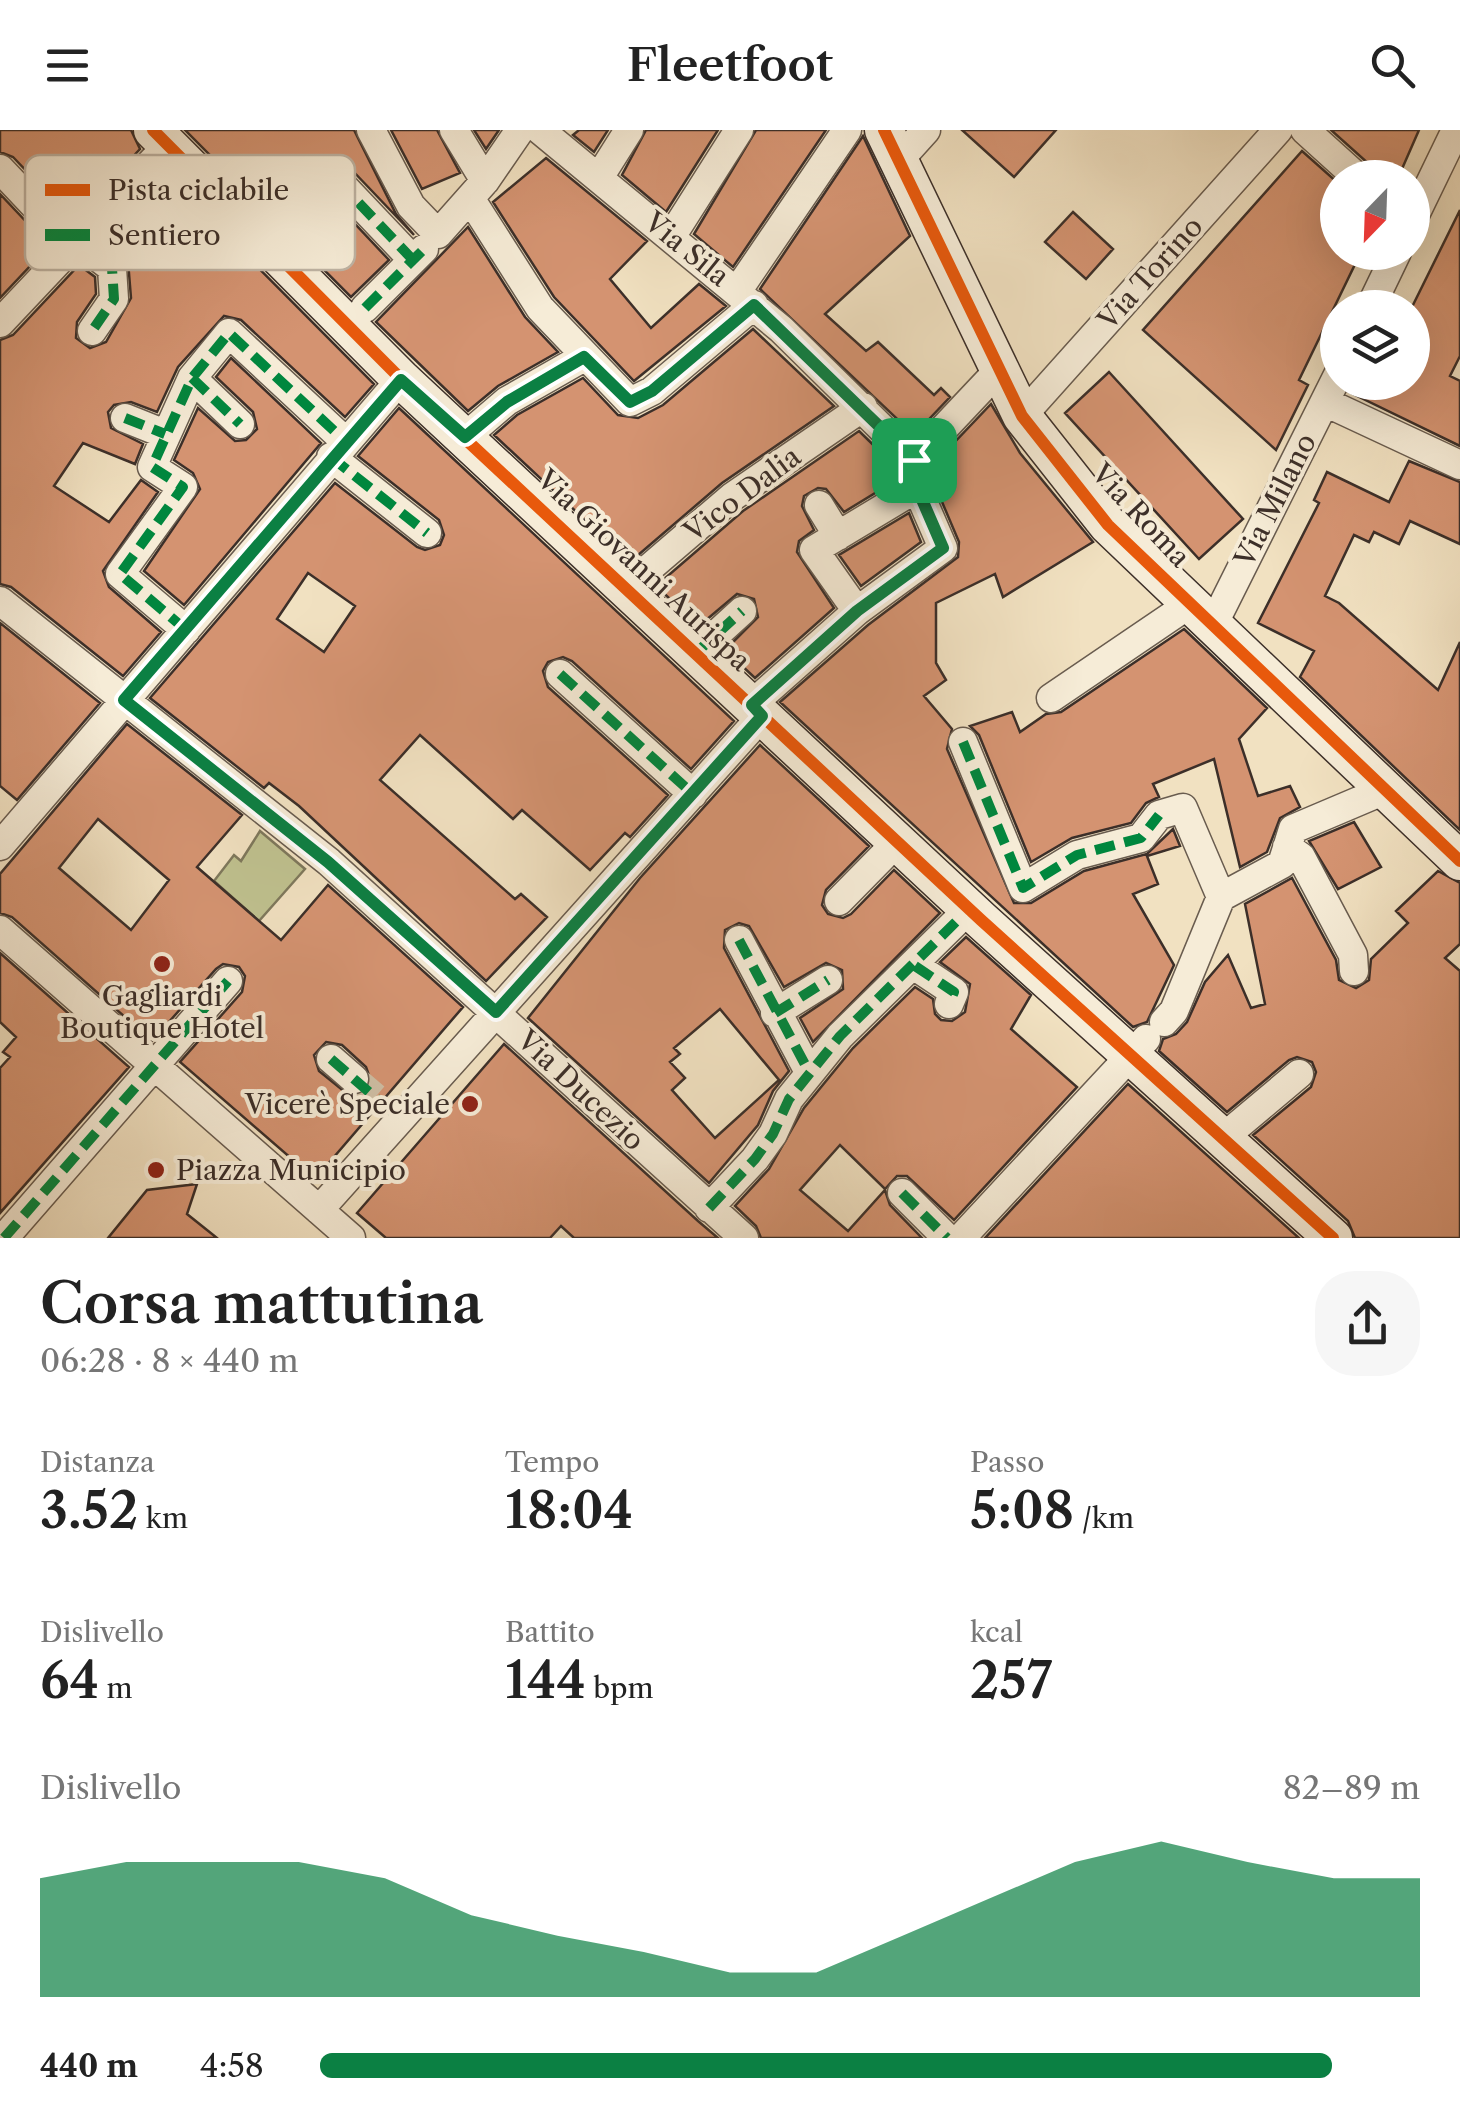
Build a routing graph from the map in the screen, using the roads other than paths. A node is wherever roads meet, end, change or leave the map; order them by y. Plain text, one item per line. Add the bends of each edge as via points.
1 (371, 130) edge
2 (454, 130) edge
3 (520, 130) edge
4 (540, 130) edge
5 (630, 130) edge
6 (740, 130) edge
7 (847, 130) edge
8 (926, 130) edge
9 (1278, 130) edge
10 (1305, 130) edge
11 (1456, 130) edge
12 (161, 135) edge
13 (891, 145) edge
14 (145, 155) edge
15 (181, 155) edge
16 (1338, 160) edge
17 (0, 169) edge
18 (600, 176) junction
19 (1430, 184) edge
20 (478, 190) junction
21 (25, 194) edge
22 (355, 194) edge
23 (671, 237) junction
24 (425, 248) junction
25 (50, 270) edge
26 (112, 270) edge
27 (293, 270) edge
28 (746, 298) junction
29 (366, 308) dead end
30 (0, 323) edge
31 (92, 331) dead end
32 (584, 357) junction
33 (998, 371) junction
34 (192, 378) junction
35 (401, 380) junction
36 (1325, 402) joint
37 (862, 407) junction
38 (1022, 416) junction
39 (125, 418) dead end
40 (240, 424) dead end
41 (165, 434) junction
42 (465, 437) junction
43 (338, 449) junction
44 (914, 460) junction
45 (1460, 466) edge
46 (917, 488) junction
47 (819, 506) dead end
48 (427, 533) dead end
49 (838, 536) junction
50 (626, 588) junction
51 (0, 601) edge
52 (742, 610) dead end
53 (857, 611) junction
54 (1202, 614) junction
55 (186, 630) junction
56 (696, 652) junction
57 (560, 674) dead end
58 (1051, 698) dead end
59 (124, 700) junction
60 (757, 711) junction
61 (963, 742) dead end
62 (1386, 790) junction
63 (692, 794) junction
64 (6, 826) edge
65 (897, 842) junction
66 (1287, 847) junction
67 (1460, 861) edge
68 (1221, 896) junction
69 (839, 902) dead end
70 (969, 909) junction
71 (0, 930) edge
72 (739, 940) dead end
73 (915, 966) junction
74 (1354, 971) dead end
75 (828, 980) dead end
76 (228, 982) dead end
77 (949, 1004) dead end
78 (496, 1012) junction
79 (775, 1013) junction
80 (1147, 1038) junction
81 (331, 1059) dead end
82 (156, 1066) junction
83 (809, 1072) junction
84 (1298, 1074) dead end
85 (354, 1078) tunnel mouth
86 (1224, 1138) junction
87 (902, 1193) dead end
88 (709, 1208) junction
89 (318, 1210) junction
90 (1313, 1232) edge
91 (4, 1238) edge
92 (351, 1238) edge
93 (744, 1238) edge
94 (947, 1238) edge
95 (961, 1238) edge

1 - 24 street
2 - 20 street
3 - 20 street
4 - 18 street, Via Sila
5 - 18 street
6 - 23 street
7 - 28 street
8 - 13 street
9 - 38 street, Via Torino
10 - 16 street
11 - 19 street
12 - 14 street
12 - 15 main road, Via Giovanni Aurispa
13 - 33 main road, Via Roma
17 - 21 street
18 - 23 street, Via Sila
20 - 24 street
20 - 32 street via 540,308
22 - 24 street
23 - 28 street, Via Sila
24 - 29 street
25 - 30 street
26 - 31 street via 114,298
27 - 35 main road, Via Giovanni Aurispa
28 - 32 street via 652,391 630,402
28 - 37 street, Via Sila
32 - 42 street via 507,402
33 - 38 main road, Via Roma
33 - 44 street
34 - 40 street
34 - 41 street
34 - 43 street via 229,333
35 - 42 main road, Via Giovanni Aurispa
35 - 43 street
36 - 45 street
36 - 54 street, Via Milano
37 - 44 street, Via Sila
37 - 50 street, Vico Dalia via 732,497
38 - 54 main road, Via Roma via 1108,524
39 - 41 street
41 - 55 street via 152,467 183,487 120,574
42 - 50 main road, Via Giovanni Aurispa
43 - 48 street
43 - 55 street
44 - 46 street
46 - 49 street
46 - 53 street via 943,548
47 - 49 street
49 - 53 street via 814,550
50 - 56 main road, Via Giovanni Aurispa
51 - 59 street, Via Ducezio
52 - 56 street
53 - 60 street
54 - 58 street
54 - 62 main road, Via Roma
55 - 59 street
56 - 60 main road, Via Giovanni Aurispa
57 - 63 street
59 - 64 street
59 - 78 street, Via Ducezio via 328,862
60 - 63 street
60 - 65 main road, Via Giovanni Aurispa
61 - 68 street via 1022,888 1077,855 1140,838 1159,815 1183,808
62 - 66 street via 1293,829
62 - 67 main road, Via Roma
63 - 78 street
65 - 69 street
65 - 70 main road, Via Giovanni Aurispa
66 - 68 street via 1282,864
66 - 74 street via 1301,858 1354,955
68 - 80 street via 1174,1011
70 - 73 street
70 - 80 main road, Via Giovanni Aurispa
71 - 82 street
72 - 79 street
73 - 77 street via 954,992
73 - 83 street
75 - 79 street
76 - 82 street
78 - 88 street, Via Ducezio
78 - 89 street via 390,1110
79 - 83 street
80 - 86 main road, Via Giovanni Aurispa
80 - 95 street
81 - 85 street
82 - 89 street
82 - 91 street
83 - 88 street via 774,1134
84 - 86 street
86 - 90 main road, Via Giovanni Aurispa
87 - 94 street
88 - 93 street, Via Ducezio
89 - 92 street

